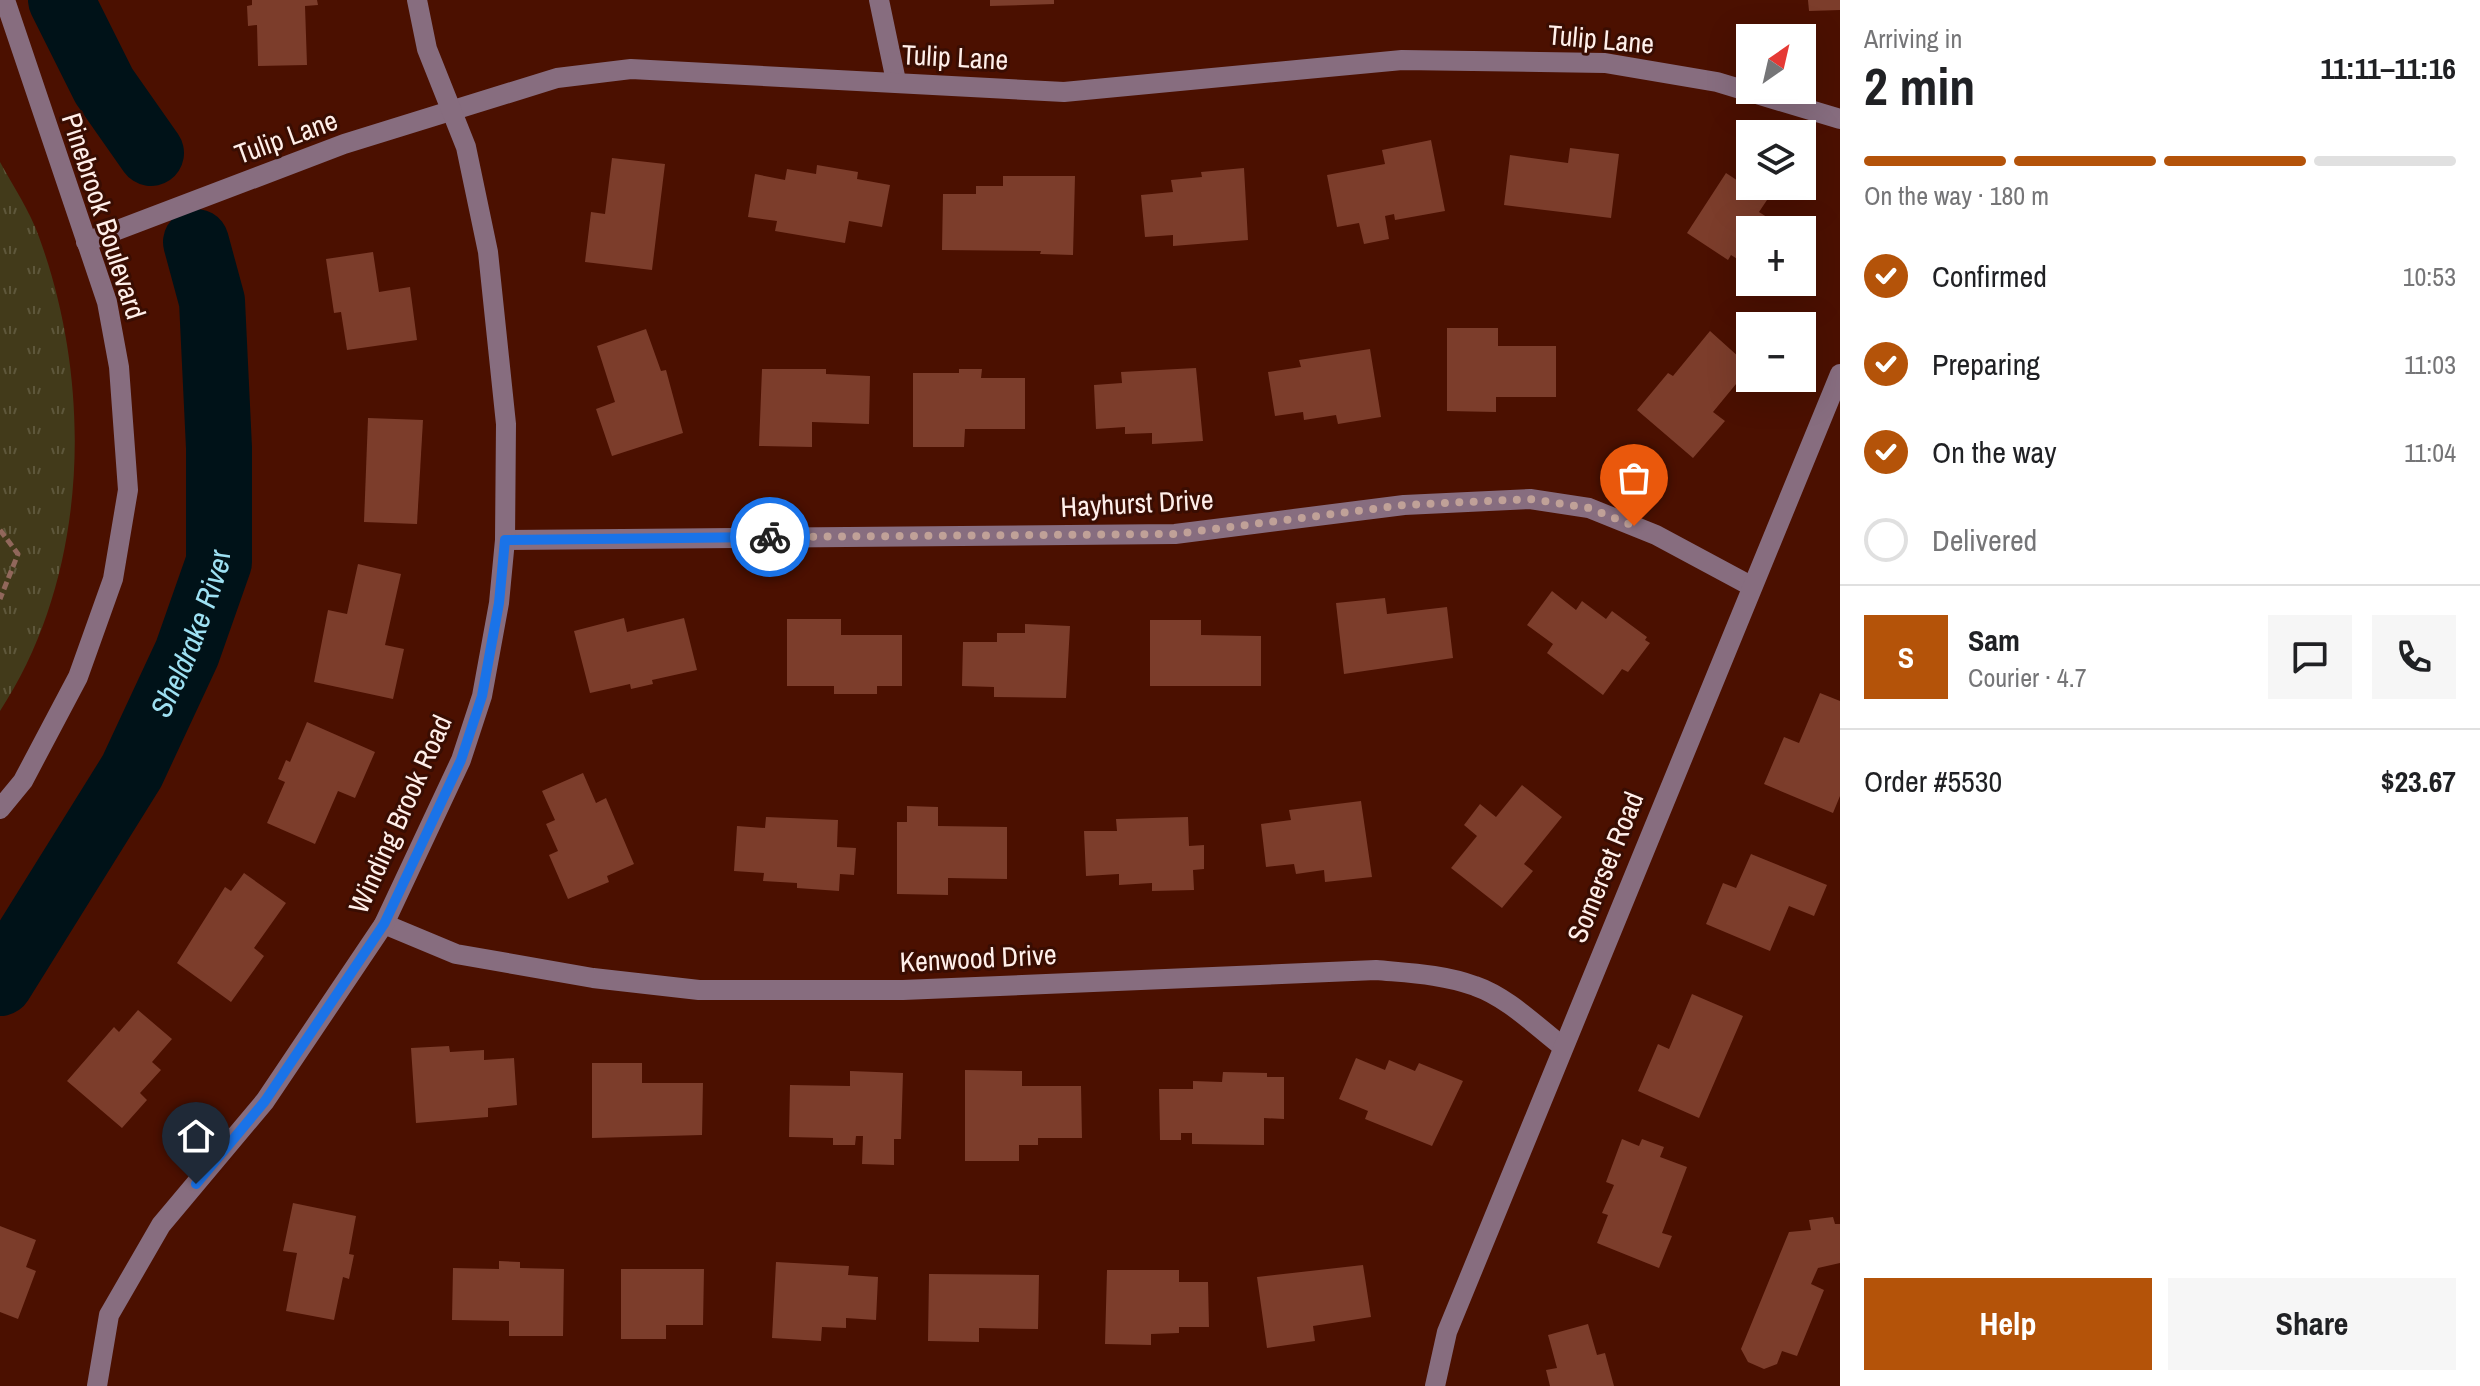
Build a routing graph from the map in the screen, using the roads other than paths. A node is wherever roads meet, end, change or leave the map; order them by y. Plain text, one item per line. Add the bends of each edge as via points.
1 (5, 0) edge
2 (417, 0) edge
3 (879, 0) edge
4 (896, 81) junction
5 (451, 111) junction
6 (1840, 119) edge
7 (86, 242) junction
8 (1840, 374) edge
9 (505, 540) junction
10 (1751, 586) junction
11 (0, 809) edge
12 (384, 924) junction
13 (1562, 1046) junction
14 (97, 1386) edge
15 (1435, 1386) edge

1 - 7 street, Pinebrook Boulevard
2 - 5 street, Winding Brook Road via 427,49
3 - 4 street
4 - 5 street, Tulip Lane via 631,69 557,78
4 - 6 street, Tulip Lane via 1064,92 1402,60 1605,63 1717,82
5 - 7 street, Tulip Lane via 344,144
5 - 9 street, Winding Brook Road via 466,147 488,252 506,424
7 - 11 street, Pinebrook Boulevard via 107,302 119,367 128,490 122,535 102,614 78,677 31,768
8 - 10 street, Somerset Road
9 - 10 street, Hayhurst Drive via 1175,534 1404,505 1530,499 1589,508 1656,535
9 - 12 street, Winding Brook Road via 482,696 461,760
10 - 13 street, Somerset Road
12 - 13 street, Kenwood Drive via 456,954 699,990 903,990 1376,970 1427,975 1475,986
12 - 14 street, Winding Brook Road via 265,1101 161,1225 109,1315
13 - 15 street, Somerset Road via 1447,1332

